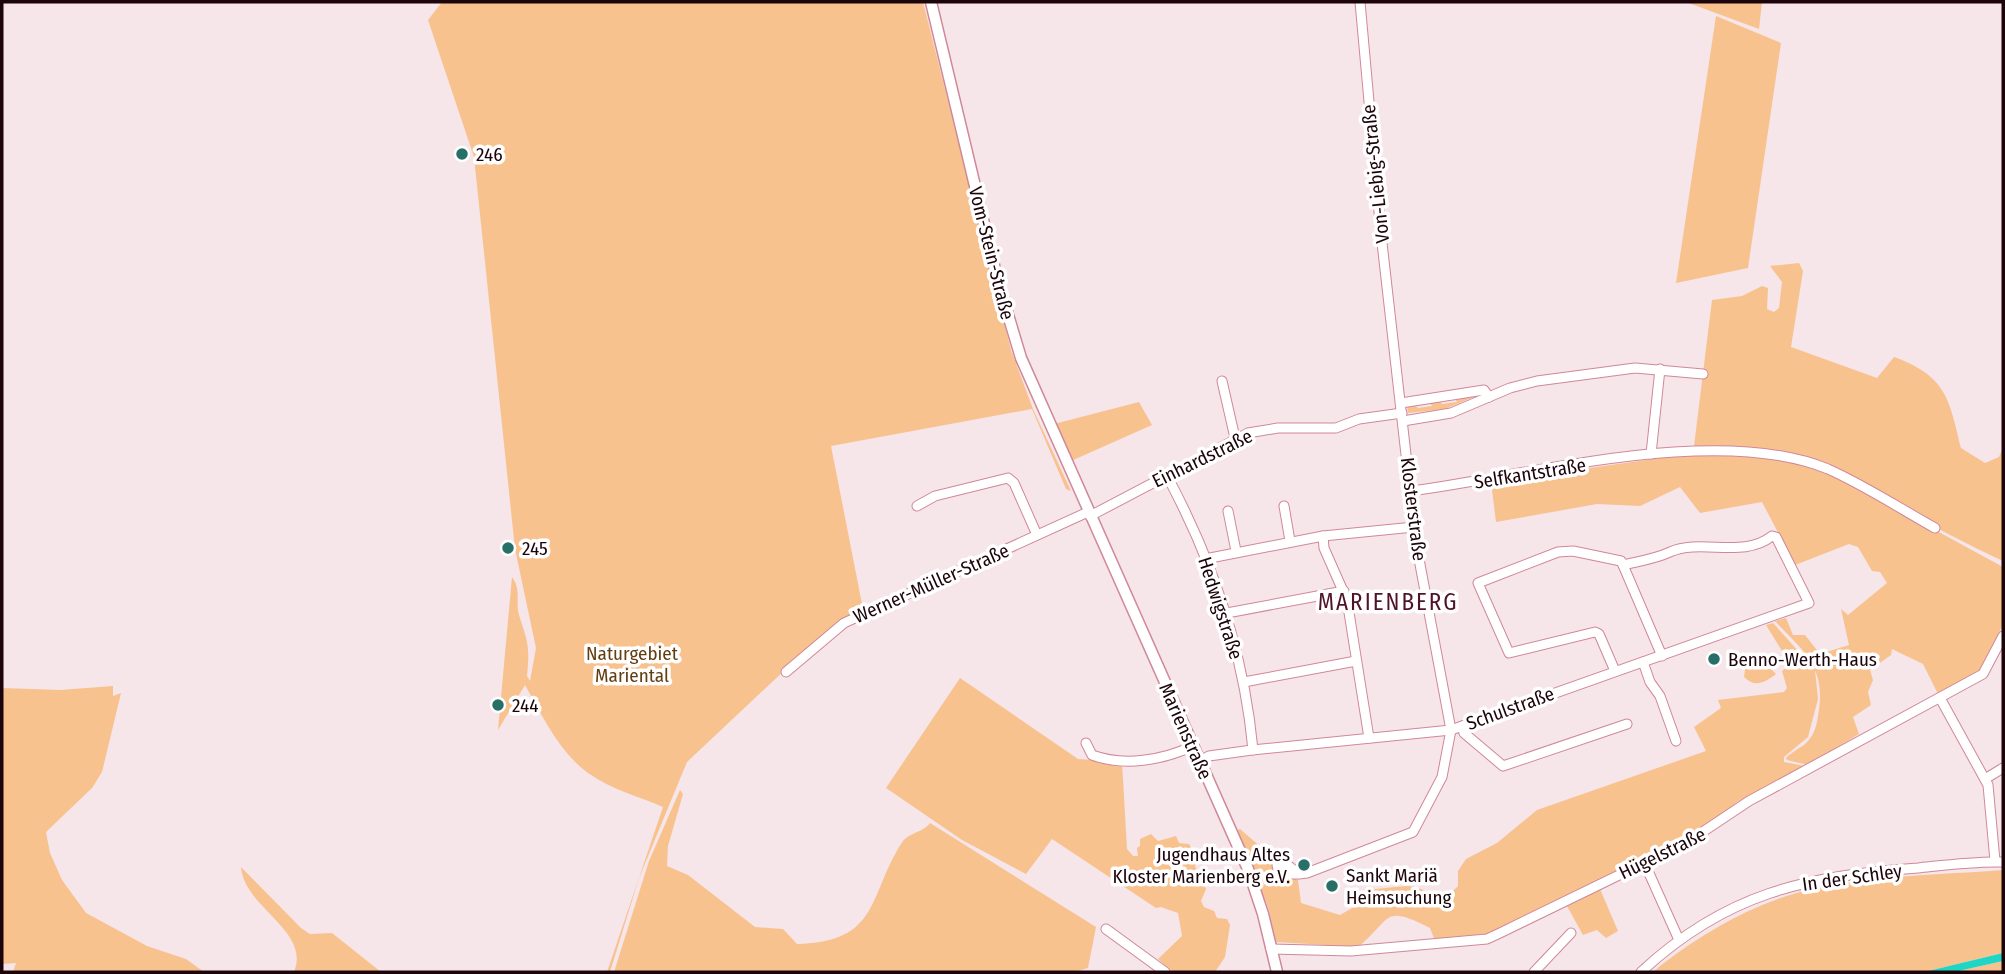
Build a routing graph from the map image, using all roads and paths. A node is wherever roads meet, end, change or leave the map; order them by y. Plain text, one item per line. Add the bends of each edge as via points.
1 (931, 2) edge
2 (1360, 2) edge
3 (1394, 347) joint
4 (1660, 369) junction
5 (1703, 374) dead end
6 (1222, 381) dead end
7 (1489, 397) junction
8 (1402, 412) junction
9 (1235, 438) junction
10 (1650, 454) junction
11 (1166, 474) junction
12 (1410, 491) junction
13 (1080, 496) joint
14 (917, 506) dead end
15 (1284, 506) dead end
16 (1227, 511) dead end
17 (1089, 514) junction
18 (1414, 527) junction
19 (1935, 528) dead end
20 (1037, 535) junction
21 (1323, 536) junction
22 (1290, 541) junction
23 (1236, 551) junction
24 (1206, 559) junction
25 (1623, 565) junction
26 (1344, 591) junction
27 (1227, 613) junction
28 (2003, 636) edge
29 (1662, 656) junction
30 (1356, 661) junction
31 (1643, 662) junction
32 (1615, 671) junction
33 (786, 672) dead end
34 (1244, 682) junction
35 (1940, 698) junction
36 (1627, 724) dead end
37 (1462, 726) junction
38 (1451, 730) junction
39 (1369, 738) junction
40 (1676, 741) dead end
41 (1086, 744) dead end
42 (1193, 746) junction
43 (1253, 750) junction
44 (1200, 761) junction
45 (2003, 768) edge
46 (1985, 779) junction
47 (1999, 861) edge
48 (1644, 862) junction
49 (1299, 874) dead end
50 (1106, 929) dead end
51 (1571, 933) dead end
52 (1679, 940) junction
53 (1271, 949) junction
54 (1165, 972) edge
55 (1277, 972) edge
56 (1534, 972) edge
57 (1641, 972) edge

1 - 13 main road, Vom-Stein-Straße via 1010,325
2 - 3 street, Von-Liebig-Straße
3 - 8 street, Klosterstraße
4 - 5 street
4 - 7 street via 1612,369 1537,381
4 - 10 street
6 - 9 street
7 - 8 street via 1451,413
7 - 8 street via 1484,390
8 - 9 street, Einhardstraße via 1359,419 1344,427 1262,429
8 - 12 street, Klosterstraße
9 - 11 street, Einhardstraße
10 - 12 street, Selfkantstraße
10 - 19 street, Selfkantstraße via 1704,450 1798,461 1826,469
11 - 17 street, Einhardstraße
11 - 24 street, Hedwigstraße
12 - 18 street, Klosterstraße
13 - 17 main road, Marienstraße
14 - 20 street via 935,496 1008,478
15 - 22 street
16 - 23 street
17 - 20 street, Werner-Müller-Straße
17 - 42 main road, Marienstraße
18 - 21 street
18 - 38 street, Klosterstraße
20 - 33 street, Werner-Müller-Straße via 844,622
21 - 22 street
21 - 26 street
22 - 23 street
23 - 24 street
24 - 27 street, Hedwigstraße
25 - 29 street
25 - 29 street, Schulstraße via 1663,558 1670,552 1764,542 1774,536 1809,603
25 - 32 street via 1573,551 1558,552 1478,583 1509,653 1595,632
26 - 27 street
26 - 30 street
27 - 34 street, Hedwigstraße
28 - 35 street, Hügelstraße via 1986,672
29 - 31 street, Schulstraße
30 - 34 street
30 - 39 street
31 - 32 street, Schulstraße
31 - 40 street via 1678,729
32 - 37 street, Schulstraße
34 - 43 street, Hedwigstraße
35 - 46 street
35 - 48 street, Hügelstraße via 1749,801 1720,824
36 - 37 street via 1503,766 1464,733
37 - 38 street, Schulstraße
38 - 39 street, Schulstraße
38 - 49 street, Klosterstraße via 1441,777 1413,832
39 - 43 street, Schulstraße
41 - 42 street via 1099,758 1143,760 1159,760
42 - 44 main road, Marienstraße
43 - 44 street, Schulstraße
44 - 53 main road, Marienstraße via 1248,869
45 - 46 street
46 - 47 street
47 - 52 street, In der Schley via 1862,872 1802,882 1719,915
48 - 52 street
48 - 53 street, Hügelstraße via 1487,939 1351,951
50 - 54 street
51 - 56 street
52 - 57 street, In der Schley
53 - 55 main road, Marienstraße

